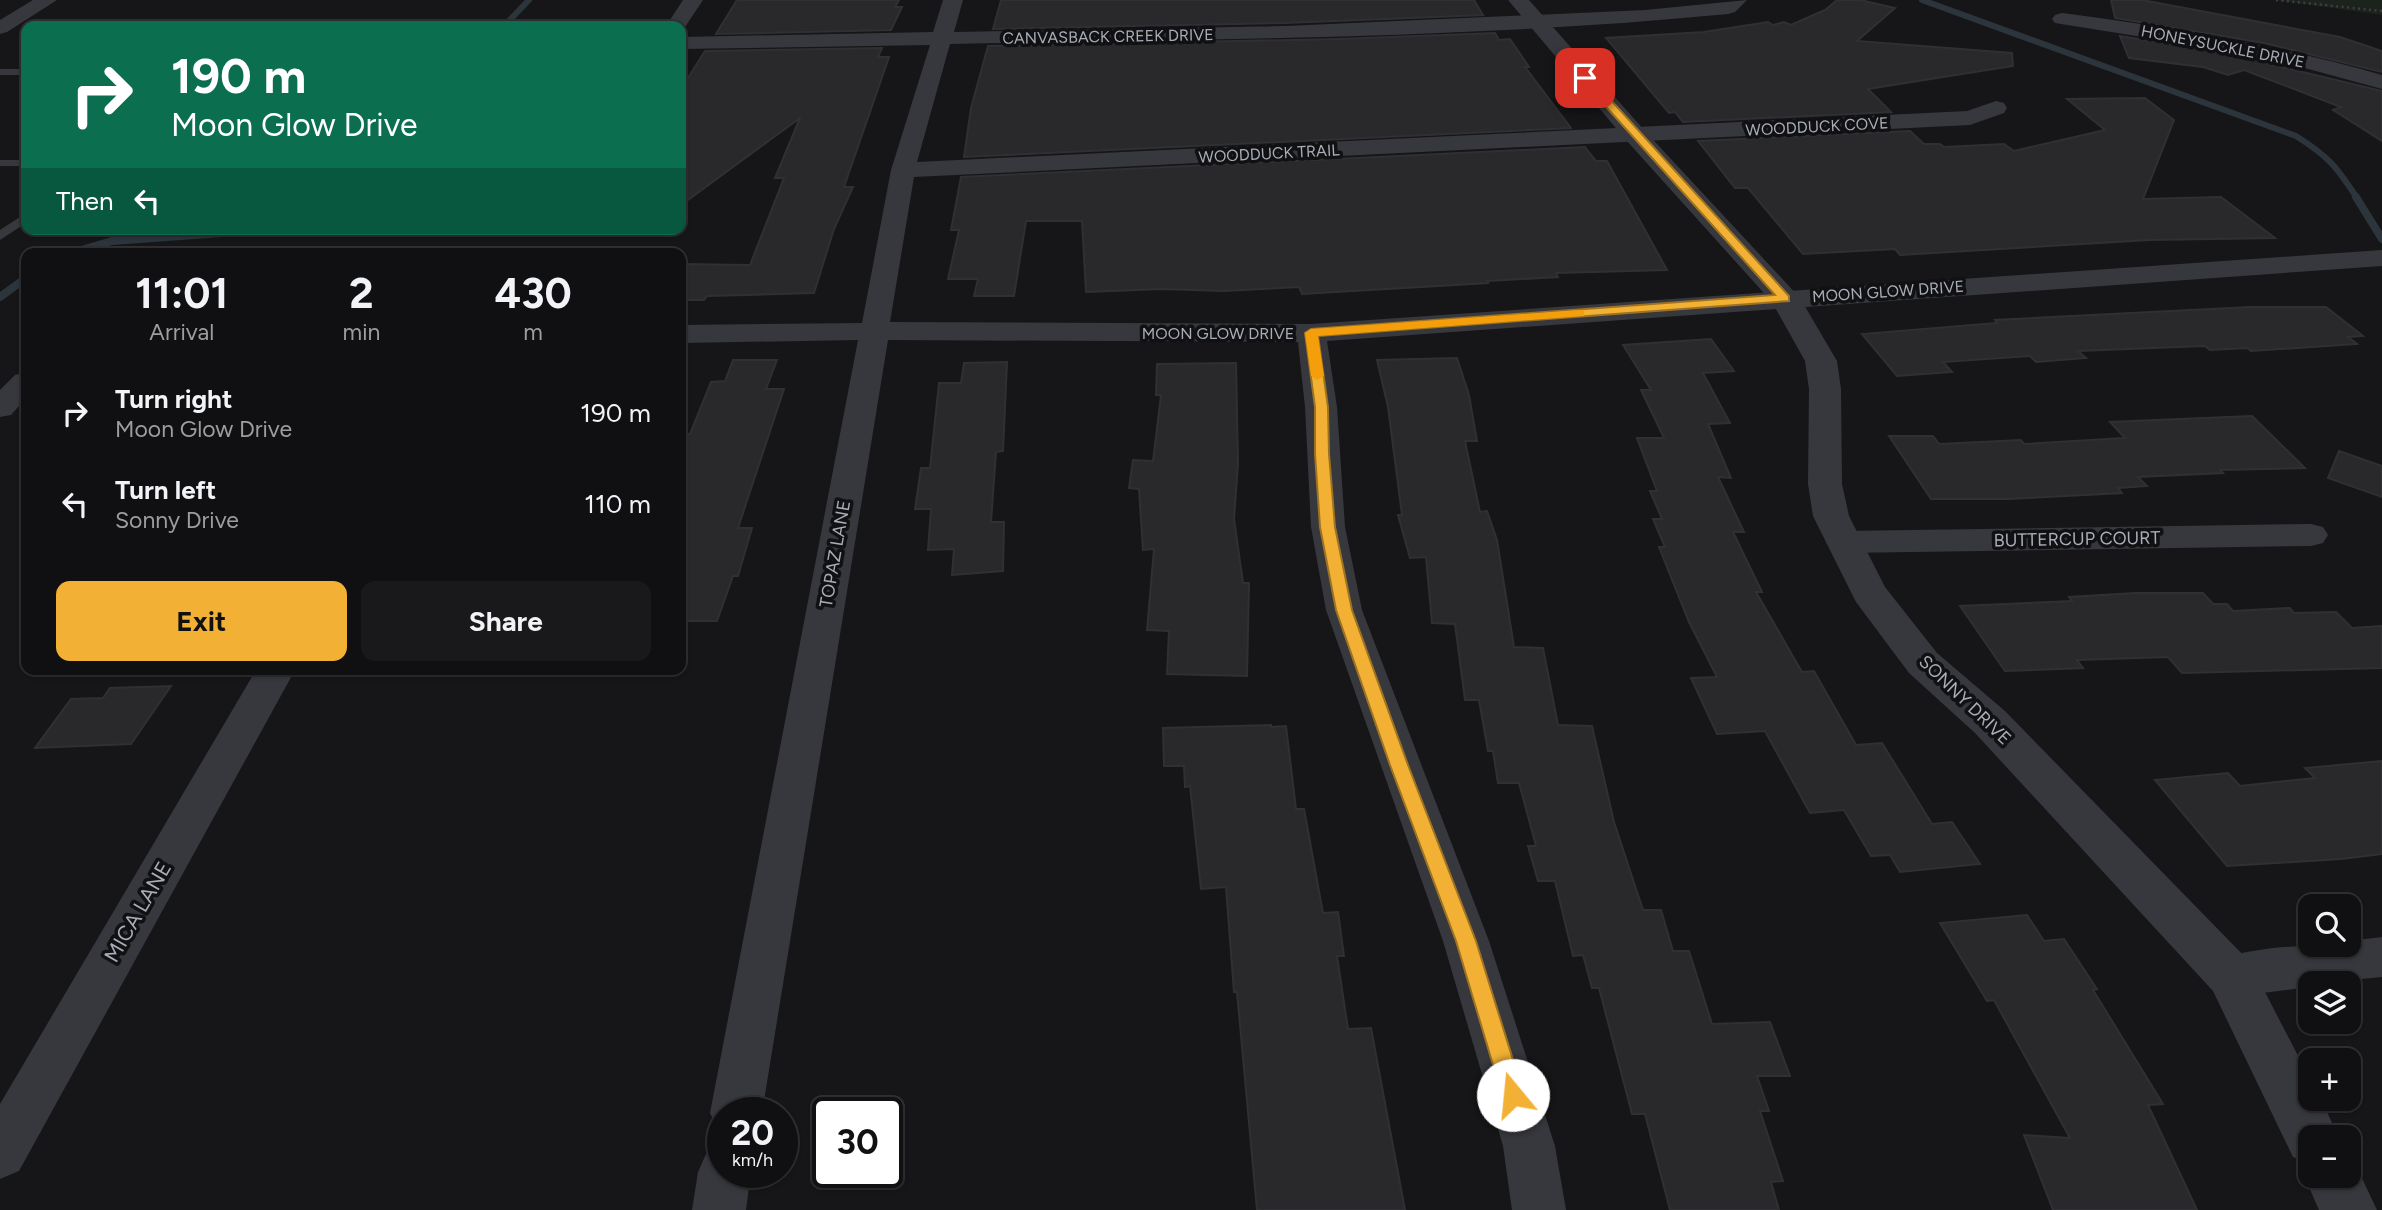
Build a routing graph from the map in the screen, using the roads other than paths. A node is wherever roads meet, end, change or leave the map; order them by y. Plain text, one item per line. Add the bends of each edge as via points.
1 (47, 0) edge
2 (693, 0) edge
3 (953, 0) edge
4 (1737, 0) edge
5 (1527, 11) edge
6 (2062, 19) dead end
7 (679, 21) edge
8 (0, 28) edge
9 (942, 40) junction
10 (686, 43) edge
11 (0, 72) edge
12 (21, 72) edge
13 (2382, 82) edge
14 (1996, 108) dead end
15 (1635, 135) junction
16 (0, 163) edge
17 (21, 163) edge
18 (903, 170) junction
19 (21, 221) edge
20 (0, 236) edge
21 (2382, 258) edge
22 (1785, 298) junction
23 (875, 331) junction
24 (1311, 333) junction
25 (686, 334) edge
26 (21, 386) edge
27 (0, 408) edge
28 (2311, 536) dead end
29 (1843, 542) junction
30 (273, 675) edge
31 (2382, 957) edge
32 (2231, 976) junction
33 (739, 1097) edge
34 (2306, 1125) edge
35 (0, 1153) edge
36 (722, 1188) edge
37 (2338, 1188) edge
38 (719, 1210) edge
39 (1539, 1210) edge
40 (2349, 1210) edge

1 - 8 street
2 - 7 street
3 - 9 street, TOPAZ LANE
4 - 5 street, CANVASBACK CREEK DRIVE via 1728,8 1690,13
5 - 9 street, CANVASBACK CREEK DRIVE via 1284,32
5 - 15 street, SONNY DRIVE
6 - 13 street, HONEYSUCKLE DRIVE via 2267,51
9 - 10 street, CANVASBACK CREEK DRIVE
9 - 18 street, TOPAZ LANE
11 - 12 lane
14 - 15 street, WOODDUCK COVE via 1970,118
15 - 18 street, WOODDUCK TRAIL
15 - 22 street, SONNY DRIVE
16 - 17 lane
18 - 23 street, TOPAZ LANE
19 - 20 lane
21 - 22 street, MOON GLOW DRIVE
22 - 24 street, MOON GLOW DRIVE
22 - 29 street, SONNY DRIVE via 1821,361 1825,484 1831,516
23 - 24 street, MOON GLOW DRIVE
23 - 25 street, MOON GLOW DRIVE
23 - 33 street, TOPAZ LANE
24 - 39 street via 1321,407 1328,527 1344,610 1466,941 1529,1146
26 - 27 street
28 - 29 street, BUTTERCUP COURT
29 - 32 street, SONNY DRIVE via 1868,593 1923,663 1990,722
30 - 35 street, MICA LANE
31 - 32 street
32 - 34 street, SONNY DRIVE
36 - 38 street
37 - 40 street

